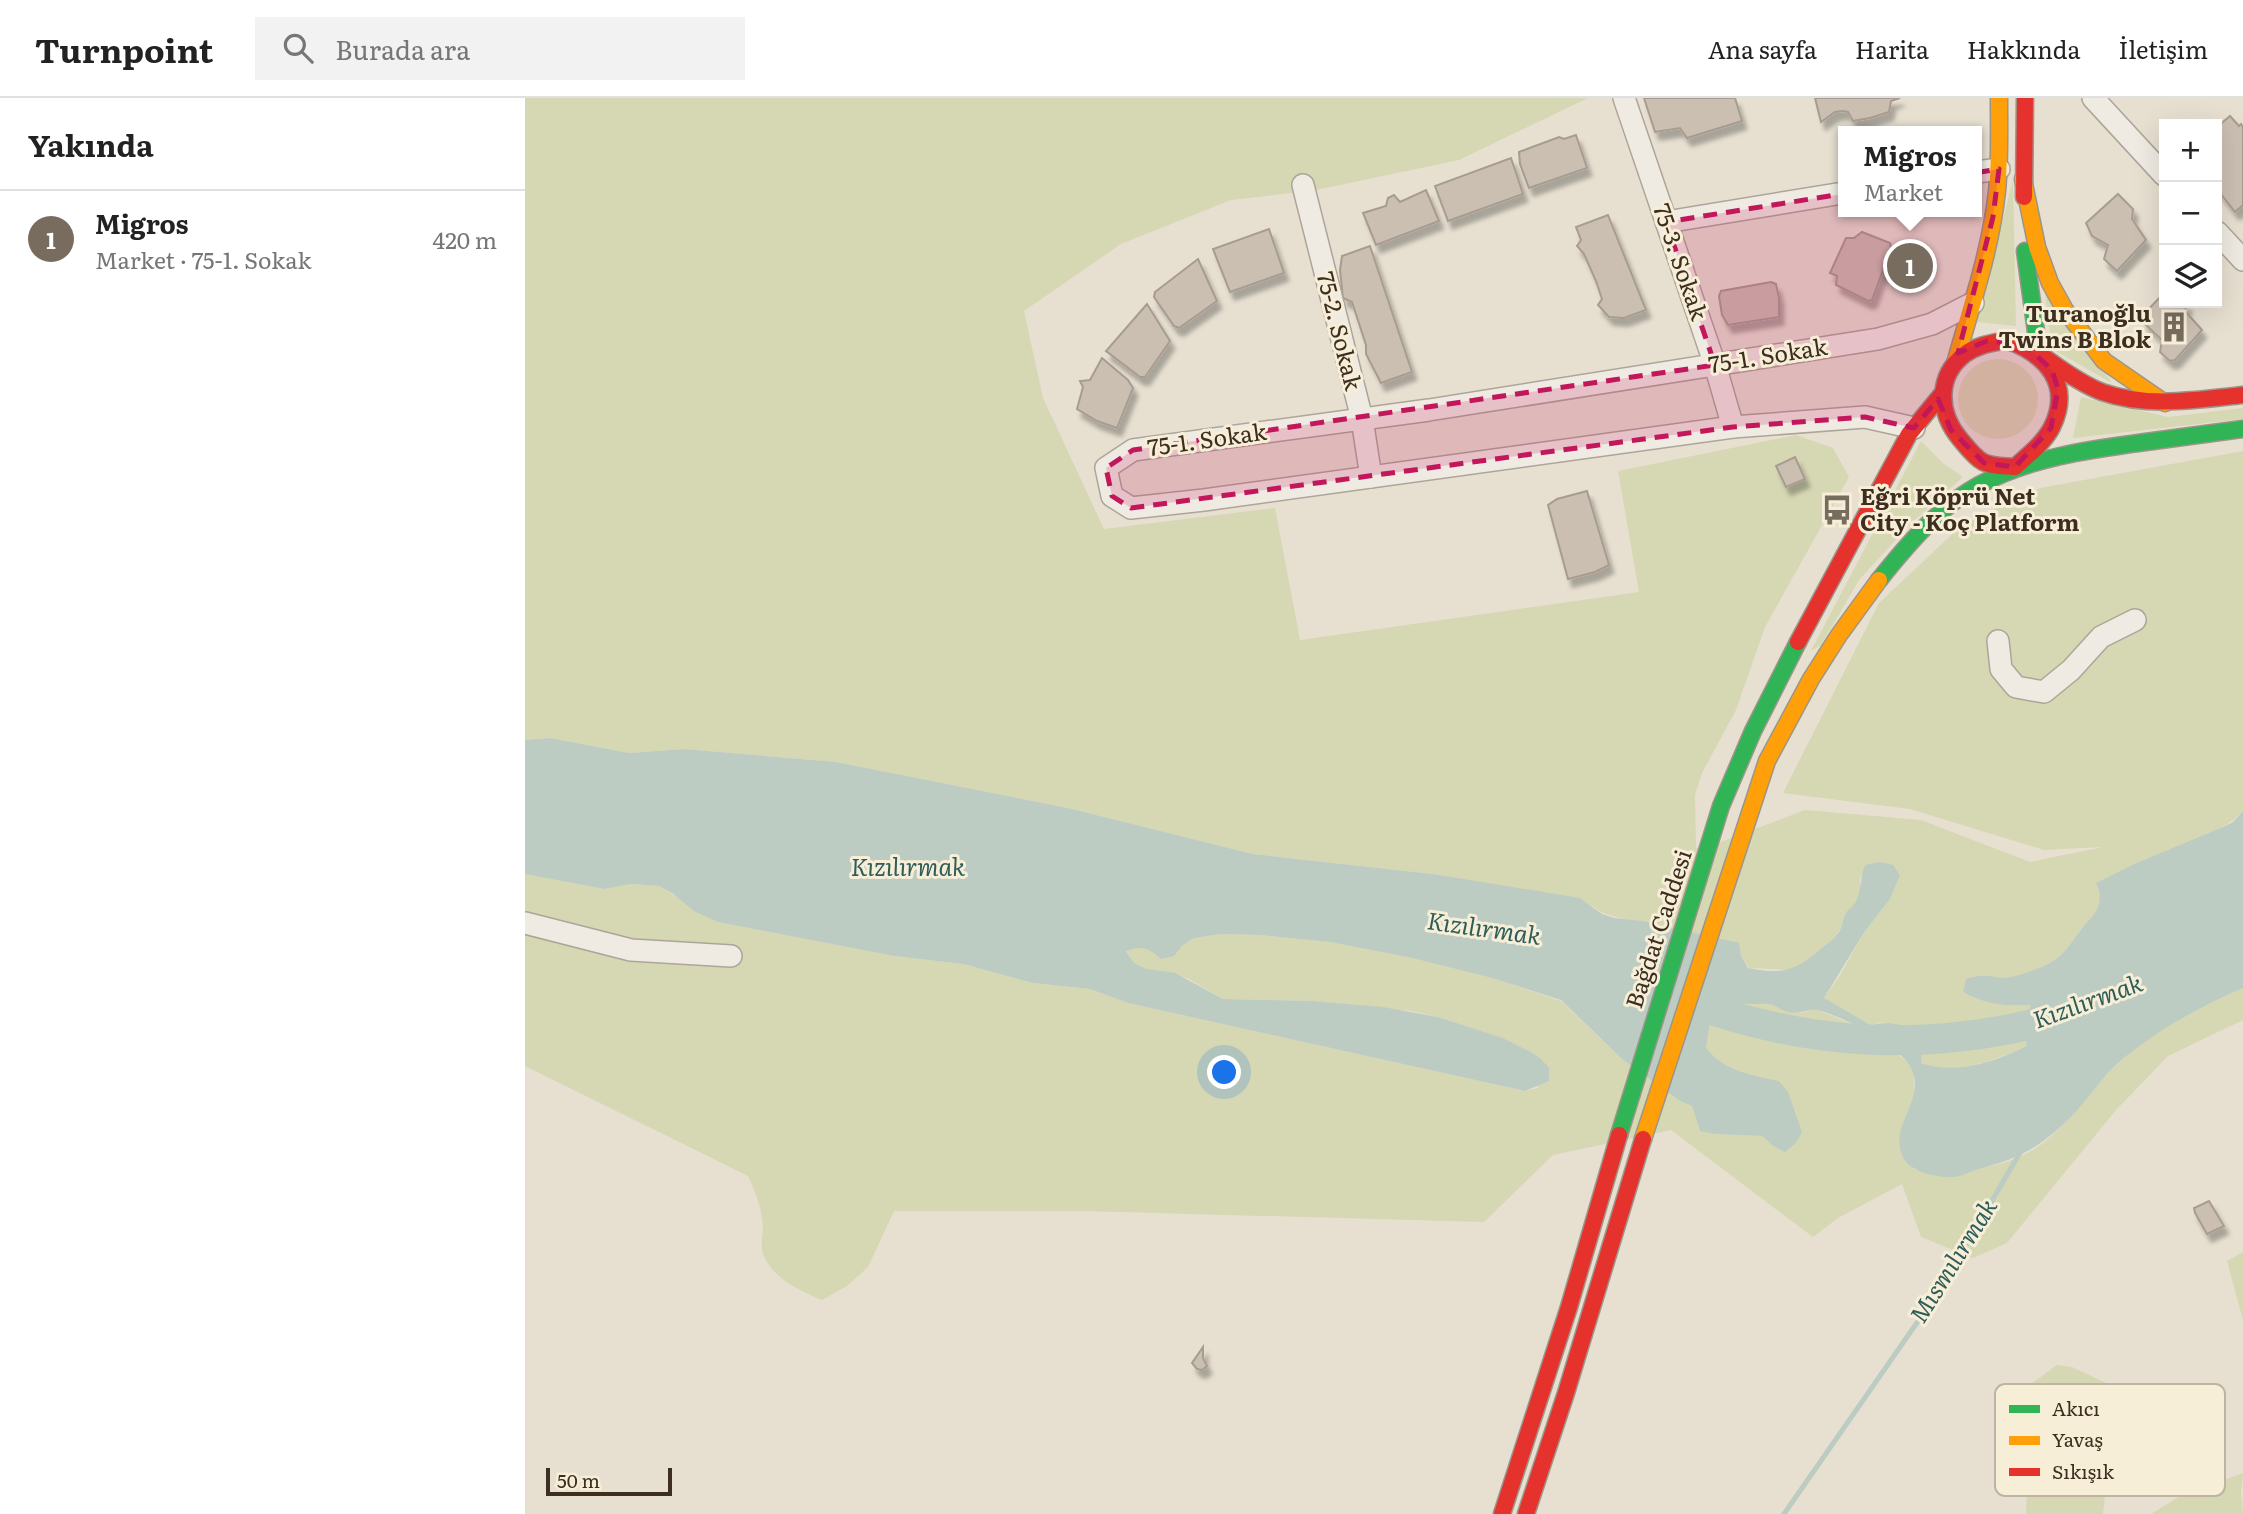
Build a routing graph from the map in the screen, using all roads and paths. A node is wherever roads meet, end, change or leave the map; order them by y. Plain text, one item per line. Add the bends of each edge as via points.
1 (1623, 98) edge
2 (1999, 98) edge
3 (2025, 98) edge
4 (2093, 98) edge
5 (1999, 169) junction
6 (2159, 170) edge
7 (1982, 171) edge
8 (2023, 179) junction
9 (1303, 185) dead end
10 (1838, 194) edge
11 (1666, 222) junction
12 (2222, 237) edge
13 (2242, 257) edge
14 (1973, 303) junction
15 (2039, 354) junction
16 (1956, 360) junction
17 (1715, 365) junction
18 (1942, 394) junction
19 (2243, 395) edge
20 (2165, 402) junction
21 (1362, 419) junction
22 (1733, 427) junction
23 (1913, 428) junction
24 (2243, 429) edge
25 (2015, 467) junction
26 (1371, 477) junction
27 (2135, 620) dead end
28 (1998, 641) dead end
29 (525, 923) edge
30 (731, 956) dead end
31 (1503, 1514) edge
32 (1526, 1514) edge

1 - 11 street, 75-3. Sokak
2 - 5 main road
3 - 8 main road
4 - 6 street
5 - 7 street
5 - 14 main road
8 - 15 main road via 2025,253
8 - 20 main road via 2037,247 2065,310 2104,361
9 - 21 street, 75-2. Sokak
10 - 11 street
11 - 17 street, 75-3. Sokak
12 - 13 street
14 - 16 main road
14 - 17 street, 75-1. Sokak via 1932,324 1878,339
15 - 16 main road via 2024,344 1987,341
15 - 20 main road via 2083,384 2121,397
15 - 25 main road via 2052,370 2058,410 2051,428
16 - 18 main road
17 - 21 street, 75-1. Sokak
17 - 22 street, 75-3. Sokak
18 - 23 main road, Bağdat Caddesi
18 - 25 main road via 1951,430 1963,444 1984,463
19 - 20 main road
21 - 26 street, 75-2. Sokak
21 - 26 street, 75-1. Sokak via 1133,450 1106,468 1112,496 1131,508
22 - 23 street, 75-1. Sokak via 1865,417
22 - 26 street, 75-1. Sokak
23 - 31 main road, Bağdat Caddesi via 1813,612 1721,806
24 - 25 main road via 2072,452
25 - 32 main road via 1956,499 1910,543 1856,608 1767,761
27 - 28 street via 2101,637 2044,692 2016,687 2001,669
29 - 30 street via 631,950

